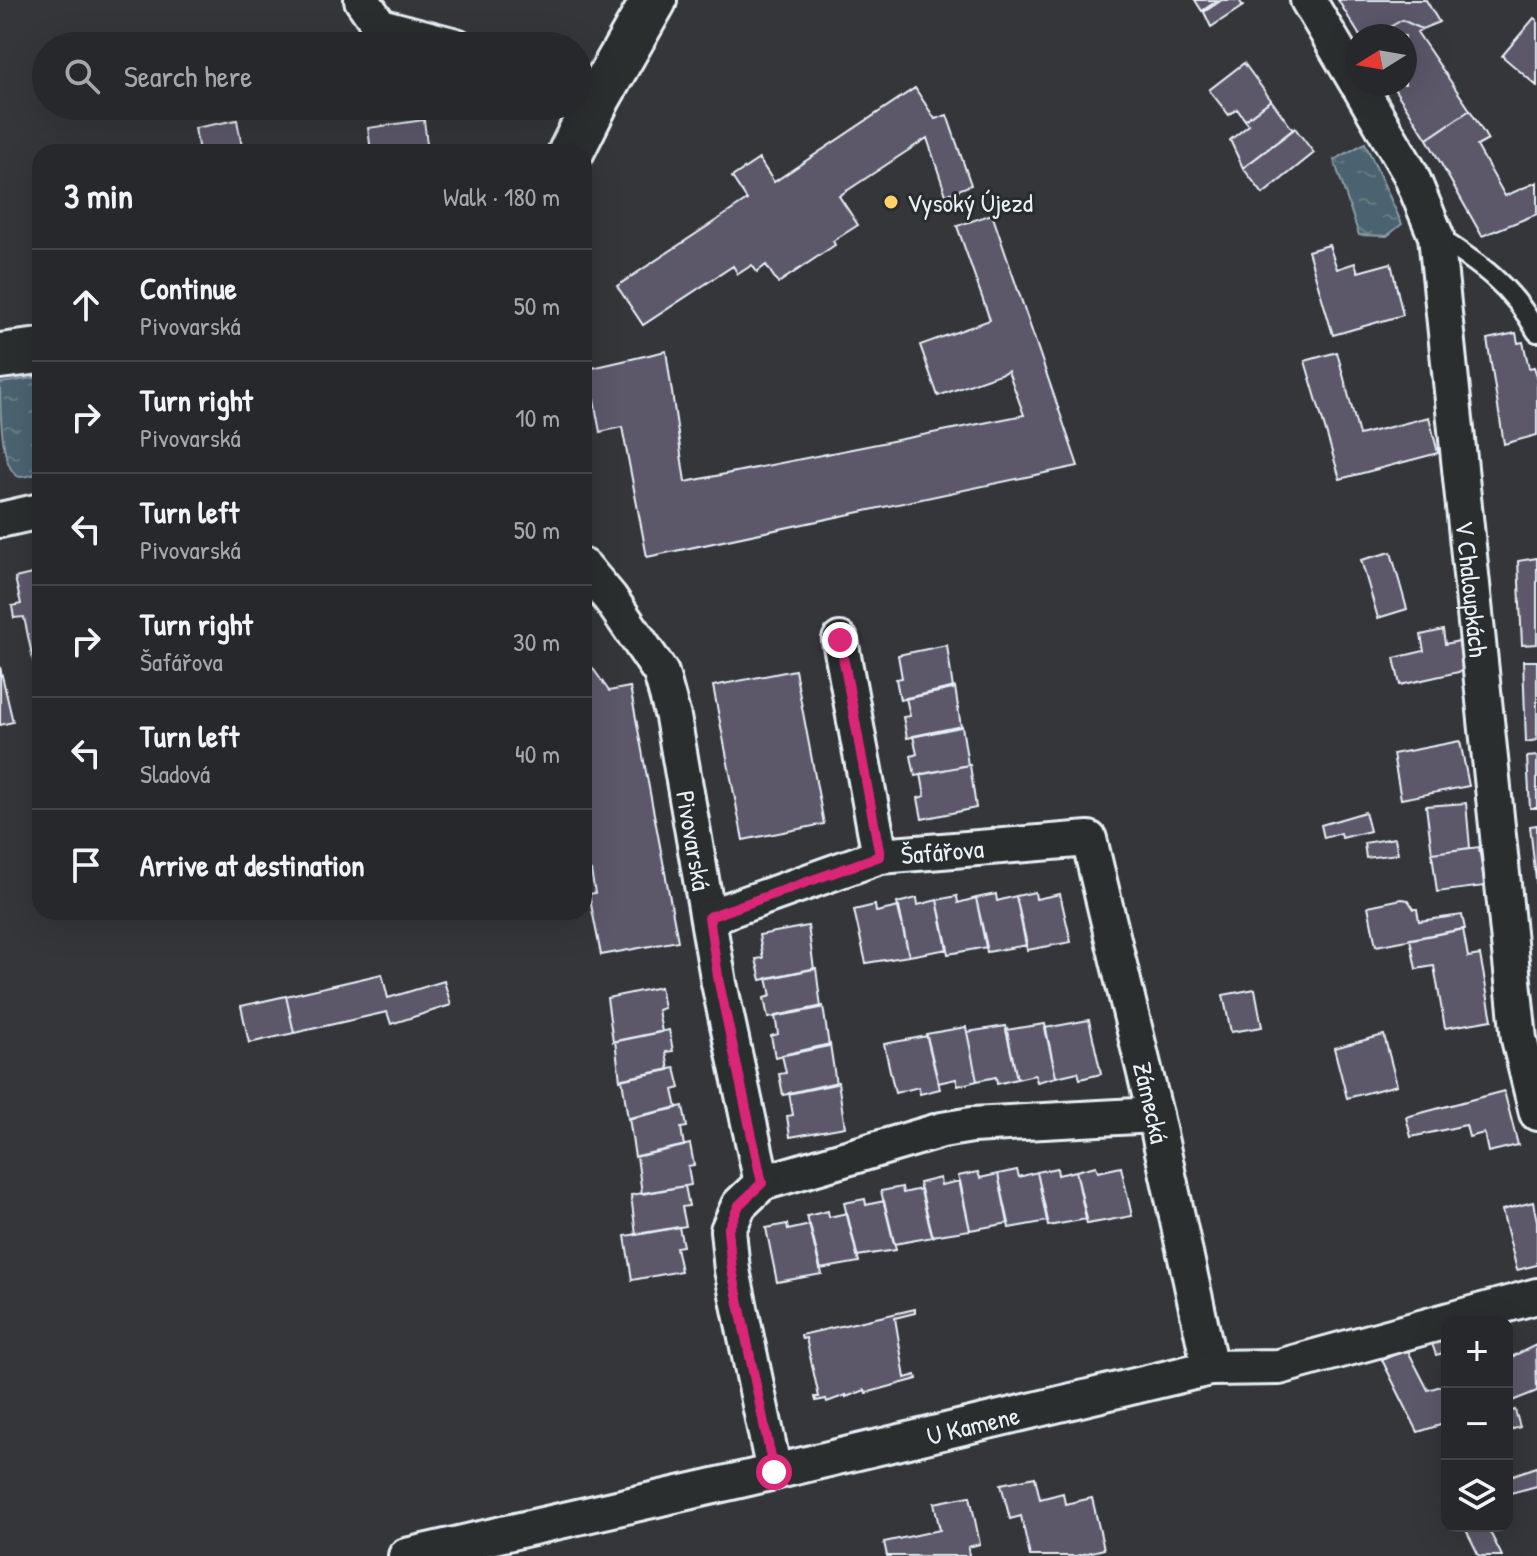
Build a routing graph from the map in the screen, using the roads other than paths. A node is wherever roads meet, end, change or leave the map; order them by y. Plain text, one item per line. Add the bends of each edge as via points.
1 (362, 0) edge
2 (654, 0) edge
3 (1308, 0) edge
4 (403, 32) edge
5 (1345, 63) edge
6 (592, 86) edge
7 (1364, 96) edge
8 (580, 120) edge
9 (573, 144) edge
10 (1436, 236) junction
11 (1537, 332) edge
12 (32, 352) edge
13 (0, 356) edge
14 (32, 513) edge
15 (0, 520) edge
16 (592, 577) edge
17 (840, 640) dead end
18 (1089, 839) joint
19 (880, 856) junction
20 (709, 917) junction
21 (1537, 1113) edge
22 (1155, 1115) junction
23 (762, 1183) junction
24 (1537, 1296) edge
25 (1210, 1368) junction
26 (774, 1472) junction
27 (406, 1556) edge

1 - 4 street via 380,26
2 - 6 street
3 - 5 street, V Chaloupkách
7 - 10 street, V Chaloupkách via 1410,173
8 - 9 street
10 - 11 lane via 1486,268 1524,308
10 - 21 street, V Chaloupkách via 1517,1023
12 - 13 street
14 - 15 street
16 - 20 street, Pivovarská via 661,673
17 - 19 street
18 - 19 street, Šafářova
18 - 22 street, Zámecká
19 - 20 street, Šafářova
20 - 23 street, Pivovarská
22 - 23 street via 942,1130
22 - 25 street, Zámecká
23 - 26 street via 739,1205 728,1230
24 - 25 street, U Kamene via 1279,1367
25 - 26 street, U Kamene
26 - 27 street, U Kamene

